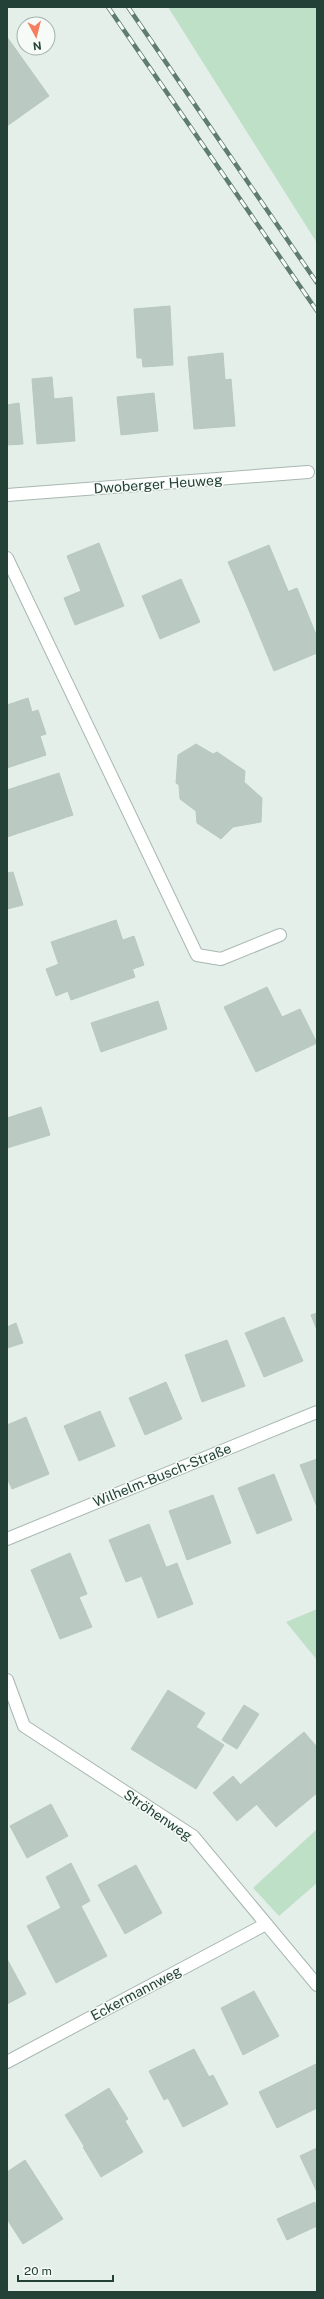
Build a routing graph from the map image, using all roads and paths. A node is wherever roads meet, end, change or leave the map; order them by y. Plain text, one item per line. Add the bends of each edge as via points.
1 (308, 472) dead end
2 (7, 495) edge
3 (7, 558) edge
4 (280, 935) dead end
5 (317, 1412) edge
6 (7, 1539) edge
7 (7, 1680) edge
8 (266, 1924) junction
9 (317, 1986) edge
10 (7, 2062) edge

1 - 2 street, Dwoberger Heuweg
3 - 4 street via 197,955 221,959
5 - 6 street, Wilhelm-Busch-Straße
7 - 8 street, Ströhenweg via 24,1726 193,1836
8 - 9 street, Ströhenweg
8 - 10 street, Eckermannweg

